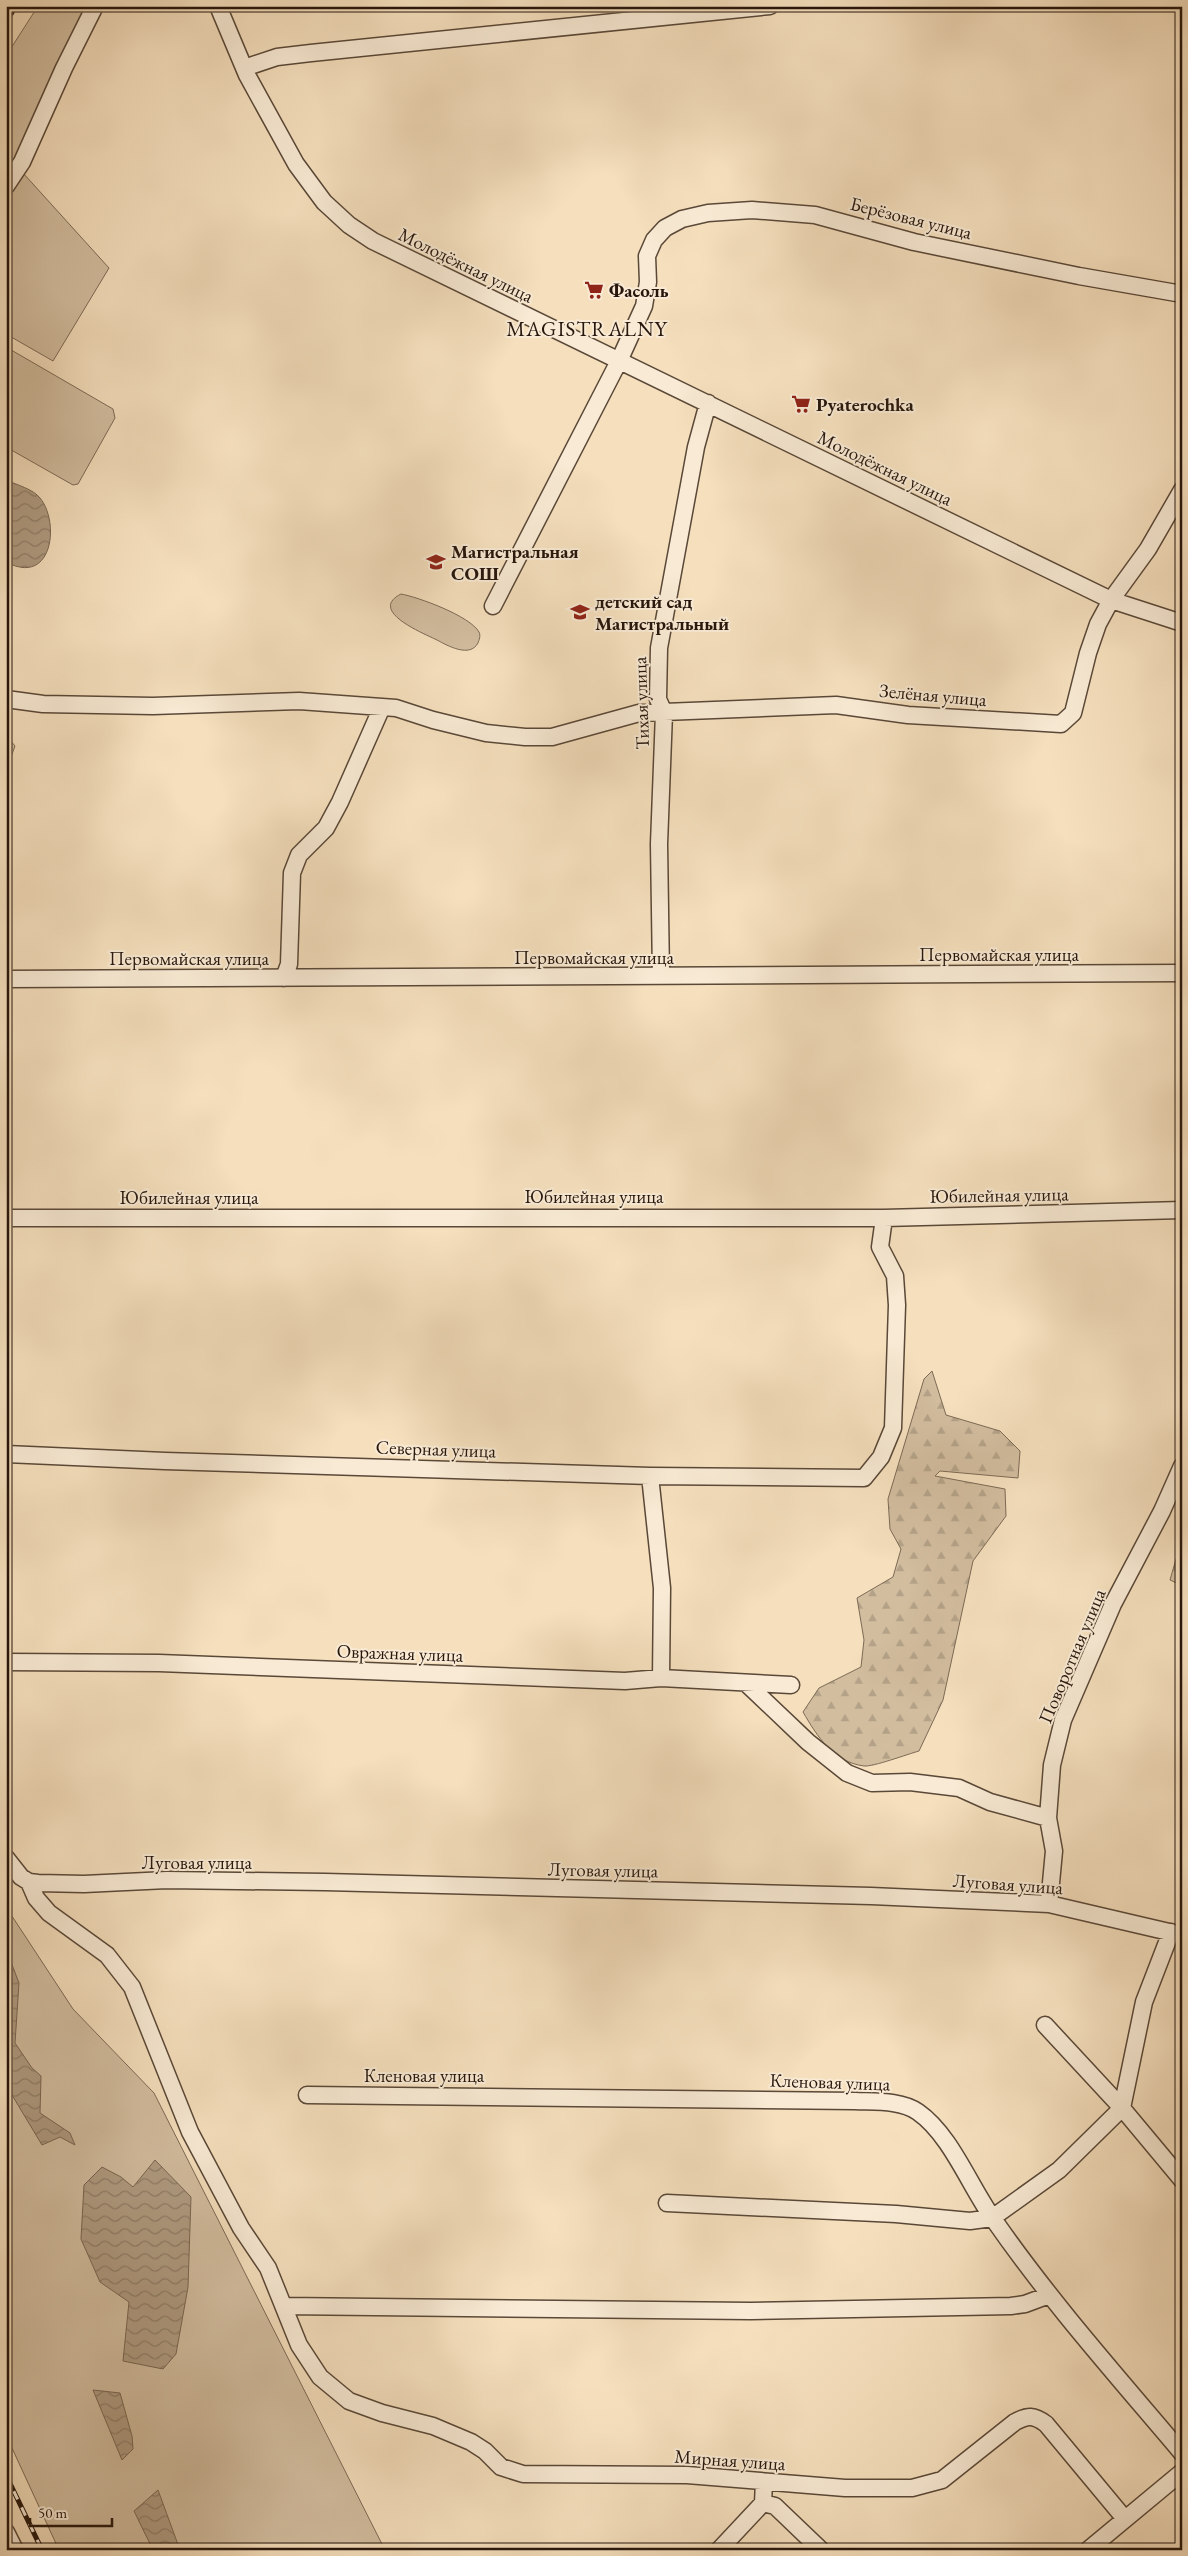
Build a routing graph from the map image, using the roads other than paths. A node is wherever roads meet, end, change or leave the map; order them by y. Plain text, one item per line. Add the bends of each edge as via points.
1 (95, 6) edge
2 (218, 6) edge
3 (770, 6) edge
4 (244, 68) junction
5 (6, 186) edge
6 (1182, 294) edge
7 (619, 361) junction
8 (708, 403) junction
9 (1182, 490) edge
10 (1111, 600) junction
11 (493, 606) dead end
12 (1182, 623) edge
13 (6, 699) edge
14 (382, 707) junction
15 (664, 713) junction
16 (1182, 973) edge
17 (661, 976) junction
18 (284, 978) junction
19 (6, 979) edge
20 (1182, 1210) edge
21 (6, 1218) edge
22 (884, 1218) junction
23 (6, 1454) edge
24 (1182, 1466) edge
25 (650, 1476) junction
26 (6, 1662) edge
27 (661, 1678) junction
28 (747, 1684) junction
29 (791, 1686) dead end
30 (1048, 1818) junction
31 (6, 1858) edge
32 (25, 1879) junction
33 (1049, 1904) junction
34 (1176, 1934) edge
35 (1045, 2025) dead end
36 (307, 2095) dead end
37 (1122, 2108) junction
38 (1182, 2180) edge
39 (668, 2204) dead end
40 (992, 2218) junction
41 (1049, 2295) junction
42 (284, 2306) junction
43 (1182, 2453) edge
44 (1182, 2472) edge
45 (764, 2482) junction
46 (763, 2503) junction
47 (1125, 2519) junction
48 (6, 2532) edge
49 (15, 2550) edge
50 (719, 2550) edge
51 (821, 2550) edge
52 (1088, 2550) edge

1 - 5 street via 22,162
2 - 4 street, Молодёжная улица
3 - 4 street via 277,57
4 - 7 street, Молодёжная улица via 296,164 324,202 349,225 373,241
6 - 7 street, Берёзовая улица via 914,242 815,215 752,210 708,213 682,219 660,234 647,256 648,282 644,306
7 - 8 street, Молодёжная улица
7 - 11 street
8 - 10 street, Молодёжная улица
8 - 15 street, Тихая улица via 696,447 659,648 658,699
9 - 10 street, Зелёная улица via 1148,549
10 - 12 street, Молодёжная улица
10 - 15 street, Зелёная улица via 1088,653 1074,712 1061,724 908,715 836,705
13 - 14 street, Зелёная улица via 43,704 153,706 299,701
14 - 15 street, Зелёная улица via 486,733 525,737 552,737 639,713
14 - 18 street via 326,828 296,861 292,873 289,964
15 - 17 street, Тихая улица via 659,844
16 - 17 street, Первомайская улица
17 - 18 street, Первомайская улица
18 - 19 street, Первомайская улица
20 - 22 street, Юбилейная улица
21 - 22 street, Юбилейная улица
22 - 25 street, Северная улица via 880,1247 896,1276 894,1428 881,1457 864,1478
23 - 25 street, Северная улица
24 - 30 street, Поворотная улица via 1114,1604 1063,1720 1052,1765
25 - 27 street via 662,1588
26 - 27 street, Овражная улица via 159,1664 624,1681
27 - 28 street, Овражная улица
28 - 29 street, Овражная улица
28 - 30 street via 847,1774 872,1783 910,1782 959,1788 990,1802
30 - 33 street, Поворотная улица via 1054,1851
31 - 32 street, Мирная улица
32 - 33 street, Луговая улица via 69,1884 167,1880 325,1882 871,1896
32 - 42 street, Мирная улица via 49,1913 108,1955 132,1987 190,2132 241,2228 268,2268
33 - 34 street, Луговая улица
34 - 37 street via 1144,2002
35 - 37 street
36 - 40 street, Кленовая улица via 845,2100 903,2105 926,2118 947,2144
37 - 38 street
37 - 40 street via 1058,2170
39 - 40 street via 896,2214 970,2221
40 - 41 street, Кленовая улица
41 - 42 street via 1011,2306 751,2311
41 - 43 street, Кленовая улица
42 - 45 street, Мирная улица via 299,2345 320,2377 349,2400 382,2413 433,2426 471,2442 501,2467 523,2474 687,2475
44 - 47 street
45 - 46 street
45 - 47 street, Мирная улица via 845,2488 912,2488 934,2484 1015,2422 1026,2416 1038,2417
46 - 50 street
46 - 51 street via 775,2506
47 - 52 street
48 - 49 street

